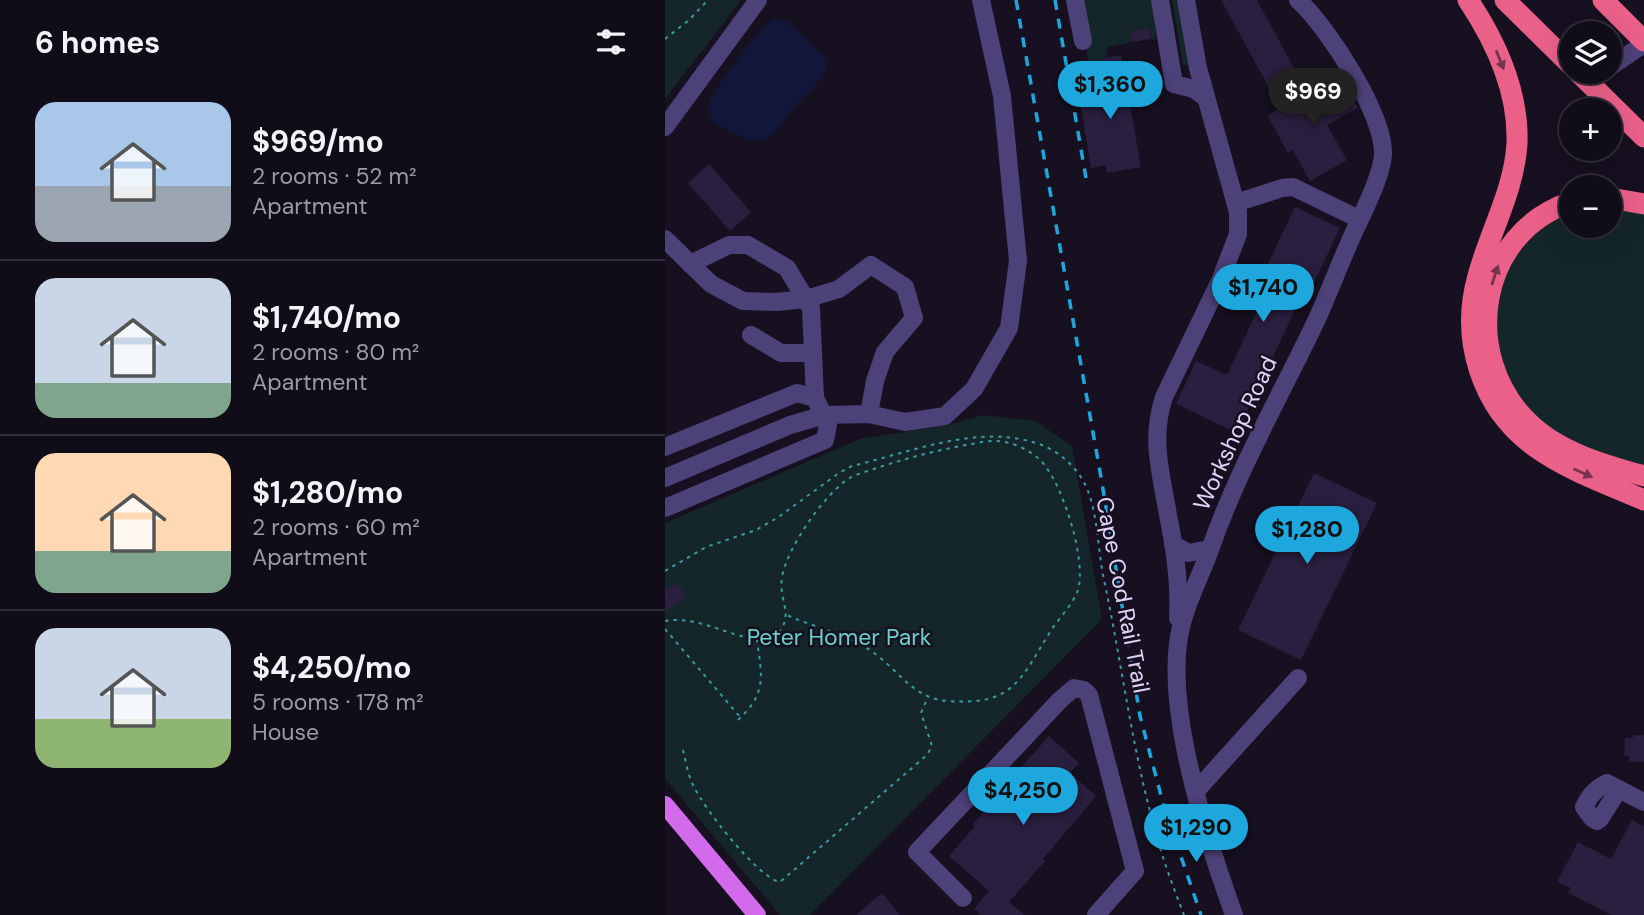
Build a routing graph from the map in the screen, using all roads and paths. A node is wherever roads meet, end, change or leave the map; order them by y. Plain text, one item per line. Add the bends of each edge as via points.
1 (708, 0) edge
2 (758, 0) edge
3 (981, 0) edge
4 (1075, 0) edge
5 (1160, 0) edge
6 (1186, 0) edge
7 (1298, 0) edge
8 (1468, 0) edge
9 (1505, 0) edge
10 (1603, 0) edge
11 (665, 39) edge
12 (1083, 41) dead end
13 (1644, 43) edge
14 (1559, 53) edge
15 (1622, 59) edge
16 (1598, 84) edge
17 (1206, 98) junction
18 (665, 127) edge
19 (1644, 137) edge
20 (1622, 200) edge
21 (1236, 203) junction
22 (1644, 204) edge
23 (1559, 208) edge
24 (1359, 219) junction
25 (665, 239) edge
26 (690, 264) junction
27 (711, 284) junction
28 (806, 299) junction
29 (726, 305) dead end
30 (751, 335) dead end
31 (812, 353) junction
32 (815, 398) junction
33 (869, 414) junction
34 (825, 415) junction
35 (665, 447) edge
36 (1644, 476) edge
37 (665, 478) edge
38 (1644, 500) edge
39 (665, 508) edge
40 (1173, 544) junction
41 (1210, 549) junction
42 (665, 571) edge
43 (787, 615) junction
44 (665, 621) edge
45 (665, 629) edge
46 (1179, 636) junction
47 (757, 639) junction
48 (1298, 678) dead end
49 (927, 698) junction
50 (683, 750) dead end
51 (1619, 789) dead end
52 (1197, 796) junction
53 (1644, 802) edge
54 (665, 805) edge
55 (963, 898) dead end
56 (757, 915) edge
57 (1096, 915) edge
58 (1184, 915) edge
59 (1234, 915) edge

1 - 11 path
2 - 18 street
3 - 33 street via 1002,96 1018,261 1009,328 974,390 945,416 905,422
4 - 12 street
5 - 17 street via 1174,85
6 - 17 street
7 - 24 street, Workshop Road via 1322,25 1381,133 1381,164
8 -> 38 highway via 1503,66 1517,129 1510,187 1478,274 1472,305 1474,354 1482,382 1502,415 1533,445 1569,467
9 - 14 highway
10 - 13 highway
13 - 15 street
16 - 19 highway
17 - 21 street
20 - 22 highway
21 - 24 street via 1293,187
21 - 40 street via 1238,234 1157,417 1156,445
36 -> 23 highway via 1608,466 1537,430 1509,399 1491,358 1487,312 1500,262 1535,220
24 - 41 street, Workshop Road
25 - 26 street
26 - 27 street
26 - 28 street via 729,245 748,245 787,268
27 - 28 street via 743,301
27 - 29 street
28 - 31 street via 811,308
28 - 33 street via 839,289 871,265 905,287 914,317 884,352
30 - 31 street via 781,353
31 - 32 street
32 - 34 street
32 - 35 street via 797,393
33 - 34 street
34 - 37 street via 790,425
34 - 39 street via 825,440
40 - 41 street via 1188,552
40 - 46 street
41 - 46 street, Workshop Road
42 - 58 path, Cape Cod Rail Trail via 706,547 756,530 852,466 988,435 1039,444 1056,453 1076,470 1092,506 1152,820
43 - 47 path via 774,638
43 - 49 path via 872,651
43 - 49 path via 782,579 791,550 844,481 947,448 992,441 1027,450 1039,458 1058,485 1078,555 1078,590 1025,674 1008,691 988,699
44 - 47 path via 698,621
45 - 47 path via 739,719 753,705 762,679
46 - 52 street, Workshop Road via 1178,698
48 - 52 street
49 - 50 path via 921,713 932,746 927,755 780,882 761,871 713,818 692,785
51 - 53 street
52 - 59 street, Workshop Road
54 - 56 main road
55 - 57 street via 916,852 1075,688 1089,695 1135,871

